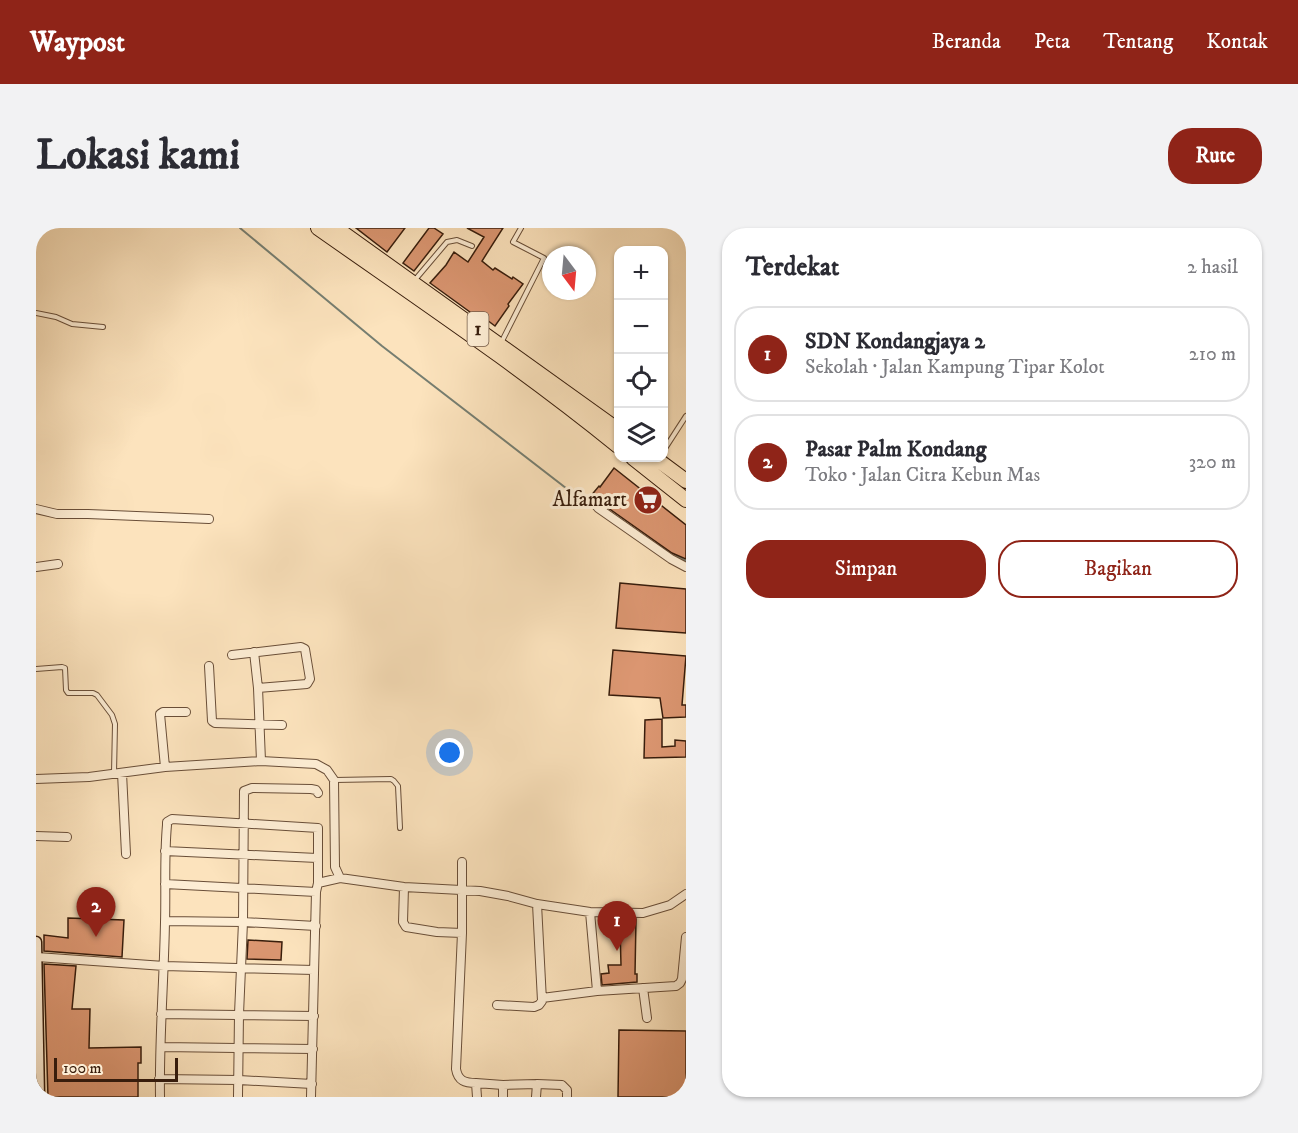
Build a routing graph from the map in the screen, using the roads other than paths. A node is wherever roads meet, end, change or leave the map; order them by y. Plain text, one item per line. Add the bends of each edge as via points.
1 (318, 228) edge
2 (336, 228) edge
3 (521, 228) edge
4 (472, 246) dead end
5 (413, 283) junction
6 (36, 313) edge
7 (103, 327) dead end
8 (500, 345) junction
9 (686, 416) edge
10 (614, 427) edge
11 (668, 442) edge
12 (614, 443) edge
13 (638, 462) edge
14 (665, 462) edge
15 (686, 481) edge
16 (686, 500) edge
17 (598, 508) dead end
18 (36, 509) edge
19 (209, 519) dead end
20 (58, 564) dead end
21 (36, 567) edge
22 (686, 567) edge
23 (254, 652) junction
24 (232, 655) dead end
25 (209, 666) dead end
26 (36, 669) edge
27 (258, 688) junction
28 (186, 712) dead end
29 (260, 725) junction
30 (282, 725) dead end
31 (261, 761) junction
32 (165, 767) junction
33 (118, 774) junction
34 (36, 779) edge
35 (334, 780) junction
36 (318, 793) dead end
37 (244, 824) junction
38 (400, 828) dead end
39 (36, 836) edge
40 (68, 837) dead end
41 (165, 851) junction
42 (126, 854) dead end
43 (243, 855) junction
44 (317, 858) junction
45 (462, 862) dead end
46 (339, 878) junction
47 (318, 883) junction
48 (165, 884) junction
49 (404, 887) junction
50 (242, 888) junction
51 (462, 890) junction
52 (316, 892) junction
53 (686, 894) edge
54 (537, 904) junction
55 (590, 912) junction
56 (165, 921) junction
57 (243, 922) junction
58 (316, 926) junction
59 (462, 933) junction
60 (686, 937) edge
61 (36, 942) edge
62 (37, 957) edge
63 (164, 966) junction
64 (242, 969) junction
65 (314, 970) junction
66 (644, 988) junction
67 (597, 991) junction
68 (542, 998) junction
69 (37, 999) edge
70 (497, 1005) dead end
71 (161, 1014) junction
72 (239, 1014) junction
73 (314, 1016) junction
74 (647, 1018) dead end
75 (37, 1028) edge
76 (161, 1047) junction
77 (239, 1049) junction
78 (313, 1049) junction
79 (159, 1079) junction
80 (239, 1080) junction
81 (312, 1083) junction
82 (476, 1083) junction
83 (537, 1084) junction
84 (503, 1085) junction
85 (39, 1097) edge
86 (160, 1097) edge
87 (238, 1097) edge
88 (311, 1097) edge
89 (477, 1097) edge
90 (503, 1097) edge
91 (536, 1097) edge
92 (567, 1097) edge

1 - 12 highway, 1
2 - 5 highway, 1
3 - 8 lane via 513,242 544,258
4 - 5 lane via 457,240 447,242
5 - 8 highway, 1
6 - 7 lane via 72,324
8 - 10 highway, 1
9 - 11 lane
13 - 16 highway
14 - 15 highway
17 - 22 street
18 - 19 street via 57,514
20 - 21 street
23 - 24 street
23 - 27 street
23 - 27 street via 304,648 310,679 307,684
25 - 29 street via 212,721
26 - 33 lane via 65,668 68,693 93,693 100,698 115,724
27 - 29 street
28 - 32 street via 160,714
29 - 30 street
29 - 31 street
31 - 32 street
31 - 35 street via 316,764 323,766
32 - 33 street
33 - 34 street
33 - 42 street
35 - 38 lane via 394,781 398,786
35 - 46 street via 335,867
36 - 37 street via 311,789 248,789 244,791
37 - 41 street via 172,819 166,825
37 - 43 street
37 - 44 street via 318,828
39 - 40 street
41 - 43 street
41 - 48 street
43 - 44 street
43 - 50 street
44 - 47 street
45 - 51 street
46 - 47 street
46 - 49 street
47 - 52 street
48 - 50 street
48 - 56 street
49 - 51 street
49 - 59 street via 406,927
50 - 52 street
50 - 57 street
51 - 54 street
51 - 59 street
52 - 58 street
53 - 55 street via 649,912
54 - 55 street
54 - 68 street
55 - 67 street
56 - 57 street
56 - 63 street
57 - 58 street
57 - 64 street
58 - 65 street
59 - 82 street via 456,1069 459,1079
60 - 66 street via 680,983
61 - 62 street
62 - 63 street
62 - 69 street
63 - 64 street
63 - 71 street
64 - 65 street
64 - 72 street
65 - 73 street
66 - 67 street
66 - 74 street
67 - 68 street
68 - 70 street via 534,1007
69 - 75 street
71 - 72 street
71 - 76 street
72 - 73 street
72 - 77 street
73 - 78 street
75 - 85 street
76 - 77 street
76 - 79 street
77 - 78 street
77 - 80 street
78 - 81 street
79 - 80 street
79 - 86 street
80 - 81 street
80 - 87 street
81 - 88 street
82 - 84 street
82 - 89 street
83 - 84 street
83 - 91 street
83 - 92 street via 562,1085
84 - 90 street

